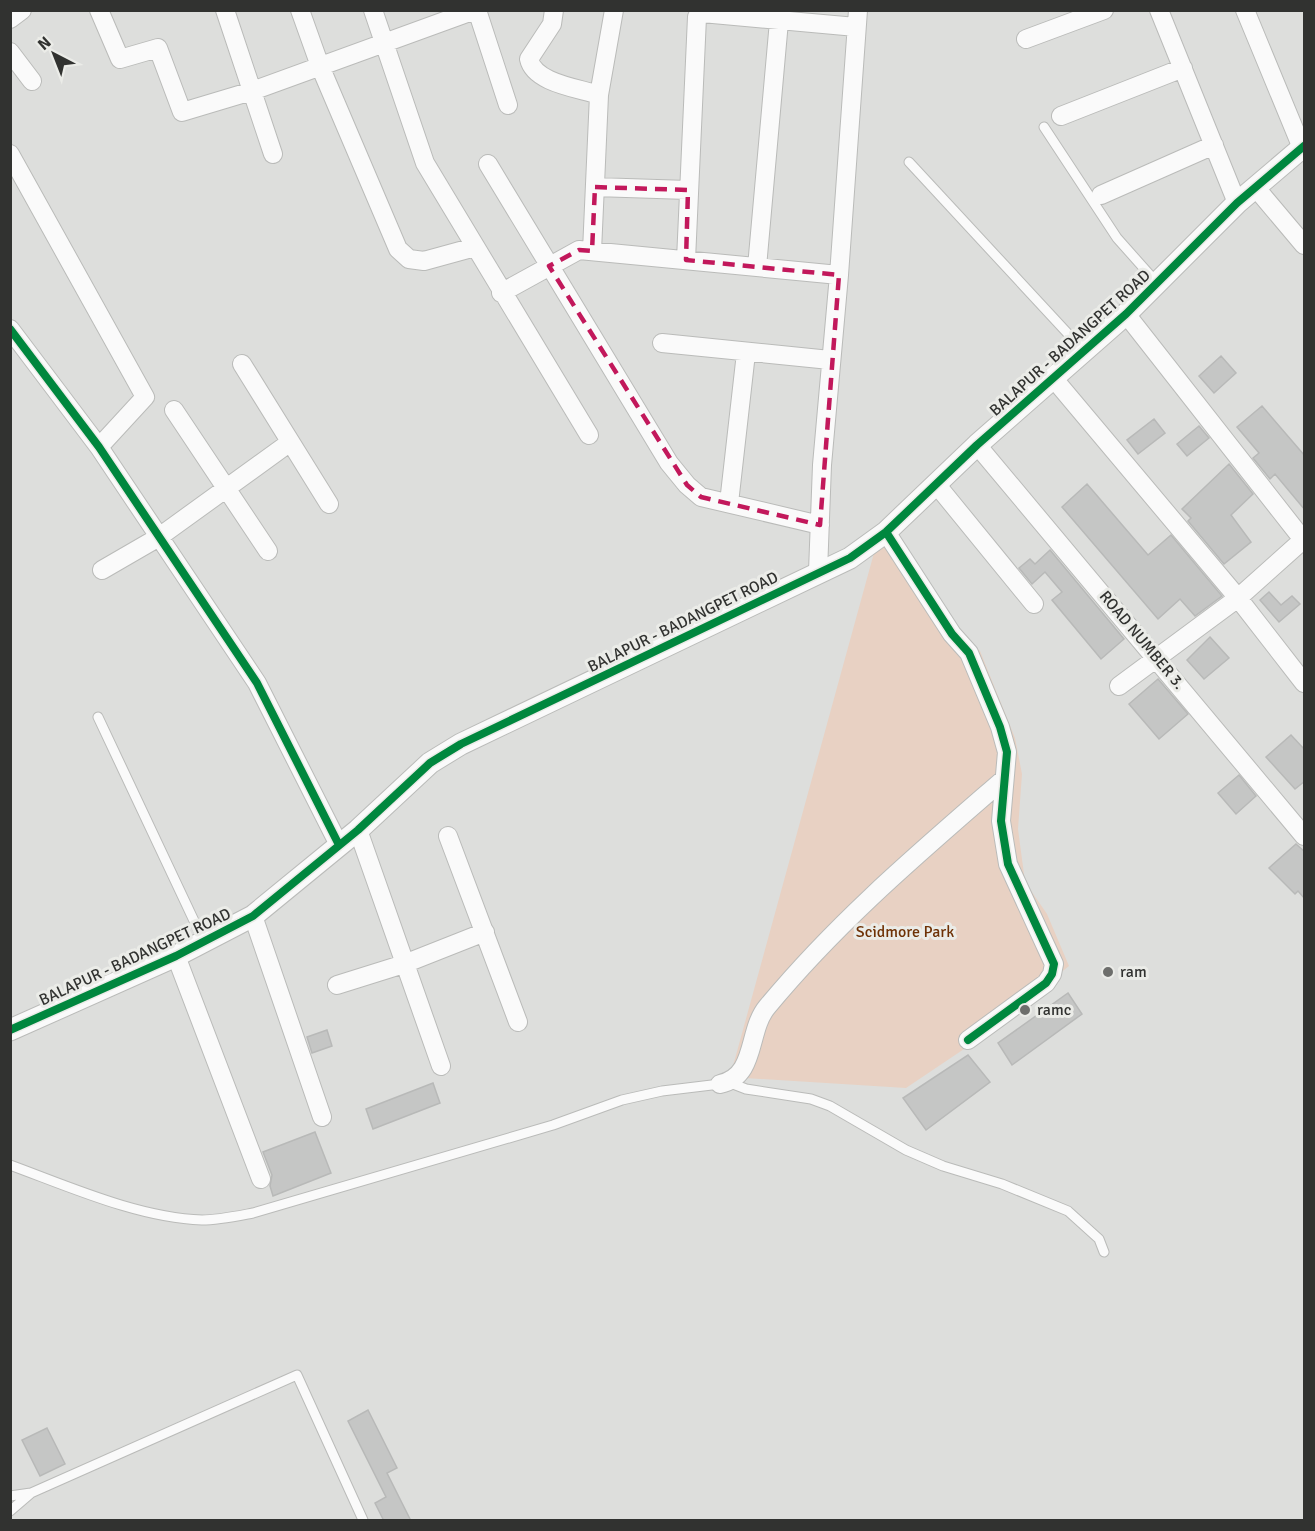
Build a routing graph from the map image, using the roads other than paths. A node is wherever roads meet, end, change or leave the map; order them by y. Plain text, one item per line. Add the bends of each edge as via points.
1 (22, 10) edge
2 (99, 10) edge
3 (225, 10) edge
4 (300, 10) edge
5 (372, 10) edge
6 (476, 10) edge
7 (554, 10) edge
8 (614, 10) edge
9 (1104, 10) edge
10 (1160, 10) edge
11 (1245, 10) edge
12 (780, 15) edge
13 (1076, 16) edge
14 (10, 19) edge
15 (857, 19) edge
16 (1026, 39) dead end
17 (383, 42) junction
18 (10, 52) edge
19 (320, 66) junction
20 (531, 68) junction
21 (1183, 68) junction
22 (499, 78) junction
23 (32, 81) dead end
24 (252, 91) junction
25 (599, 95) junction
26 (508, 105) dead end
27 (1061, 116) dead end
28 (1044, 126) dead end
29 (1214, 145) junction
30 (1303, 147) edge
31 (10, 154) edge
32 (273, 154) dead end
33 (909, 162) dead end
34 (488, 164) dead end
35 (595, 187) junction
36 (1256, 188) junction
37 (688, 190) junction
38 (1101, 195) dead end
39 (1237, 203) junction
40 (1305, 244) edge
41 (475, 247) junction
42 (592, 251) junction
43 (686, 260) junction
44 (549, 266) junction
45 (757, 267) junction
46 (839, 275) junction
47 (1157, 283) junction
48 (501, 293) junction
49 (1126, 314) junction
50 (10, 329) edge
51 (662, 343) dead end
52 (1084, 351) junction
53 (746, 352) junction
54 (830, 360) junction
55 (242, 364) dead end
56 (1054, 379) junction
57 (174, 410) dead end
58 (589, 435) dead end
59 (289, 443) junction
60 (977, 445) junction
61 (99, 447) junction
62 (936, 484) junction
63 (226, 490) junction
64 (729, 503) junction
65 (329, 504) dead end
66 (820, 525) junction
67 (886, 532) junction
68 (159, 537) junction
69 (1304, 540) edge
70 (268, 550) dead end
71 (102, 570) dead end
72 (818, 572) junction
73 (1238, 598) junction
74 (1034, 604) dead end
75 (1156, 656) junction
76 (1305, 683) edge
77 (1119, 686) dead end
78 (98, 717) dead end
79 (1004, 779) junction
80 (358, 830) junction
81 (448, 836) dead end
82 (1305, 836) edge
83 (339, 845) junction
84 (253, 916) junction
85 (485, 932) junction
86 (204, 942) junction
87 (176, 956) junction
88 (404, 964) junction
89 (337, 985) dead end
90 (518, 1022) dead end
91 (10, 1030) edge
92 (968, 1040) dead end
93 (441, 1066) dead end
94 (724, 1083) junction
95 (322, 1117) dead end
96 (10, 1166) edge
97 (261, 1179) dead end
98 (1104, 1252) dead end
99 (31, 1493) junction
100 (10, 1496) edge
101 (10, 1511) edge
102 (363, 1521) edge

1 - 14 street
2 - 24 street via 120,59 158,48 182,112
3 - 24 street
4 - 19 street
5 - 17 street
6 - 17 street
6 - 22 street
7 - 20 street via 552,24 529,59
8 - 25 street
9 - 13 street
10 - 21 street
11 - 30 street
12 - 15 street
12 - 37 street via 697,16
12 - 45 street
13 - 16 street
15 - 46 street
17 - 19 street
17 - 41 street via 424,163
18 - 23 street
19 - 24 street
19 - 41 street via 398,249 409,259 424,261
20 - 22 street
20 - 25 street via 539,75
21 - 27 street
21 - 29 street
22 - 26 street
24 - 32 street
25 - 35 street
28 - 47 lane via 1117,238
29 - 38 street
29 - 39 street
30 - 36 street, BALAPUR - BADANGPET ROAD
31 - 61 street via 145,397
33 - 52 lane
34 - 44 street
35 - 37 street
35 - 42 street
36 - 39 street, BALAPUR - BADANGPET ROAD
36 - 40 street
37 - 43 street
39 - 47 street, BALAPUR - BADANGPET ROAD
41 - 48 street
42 - 43 street
42 - 44 street via 579,250
43 - 45 street
44 - 48 street
44 - 64 street via 669,464 701,497
45 - 46 street
46 - 54 street
47 - 49 street, BALAPUR - BADANGPET ROAD
48 - 58 street
49 - 52 street, BALAPUR - BADANGPET ROAD
49 - 69 street
50 - 61 street
51 - 53 street
52 - 56 street, BALAPUR - BADANGPET ROAD
53 - 54 street
53 - 64 street
54 - 66 street
55 - 59 street
56 - 60 street, BALAPUR - BADANGPET ROAD
56 - 73 street
57 - 63 street
59 - 63 street
59 - 65 street
60 - 62 street, BALAPUR - BADANGPET ROAD
60 - 75 street, ROAD NUMBER 3.
61 - 68 street
62 - 67 street, BALAPUR - BADANGPET ROAD
62 - 74 street
63 - 68 street
63 - 70 street
64 - 66 street
66 - 72 street
67 - 72 street, BALAPUR - BADANGPET ROAD via 850,558
67 - 79 street via 952,634 969,653 1007,752
68 - 71 street
68 - 83 street via 257,683
69 - 73 street
72 - 80 street, BALAPUR - BADANGPET ROAD via 461,744 430,763
73 - 75 street
73 - 76 street
75 - 77 street
75 - 82 street, ROAD NUMBER 3.
78 - 86 lane
79 - 92 street via 1001,821 1008,864 1054,964 1046,983
79 - 94 street via 829,935 766,1008 752,1040 749,1060
80 - 83 street, BALAPUR - BADANGPET ROAD
80 - 88 street
81 - 85 street
83 - 84 street, BALAPUR - BADANGPET ROAD
84 - 86 street, BALAPUR - BADANGPET ROAD
84 - 95 street
85 - 88 street
85 - 90 street
86 - 87 street, BALAPUR - BADANGPET ROAD
87 - 91 street, BALAPUR - BADANGPET ROAD
87 - 97 street
88 - 89 street
88 - 93 street
94 - 96 lane via 622,1100 553,1125 253,1213 204,1220 164,1216
94 - 98 lane via 830,1106 906,1150 1068,1211 1099,1239
99 - 100 lane
99 - 101 lane
99 - 102 lane via 297,1375

